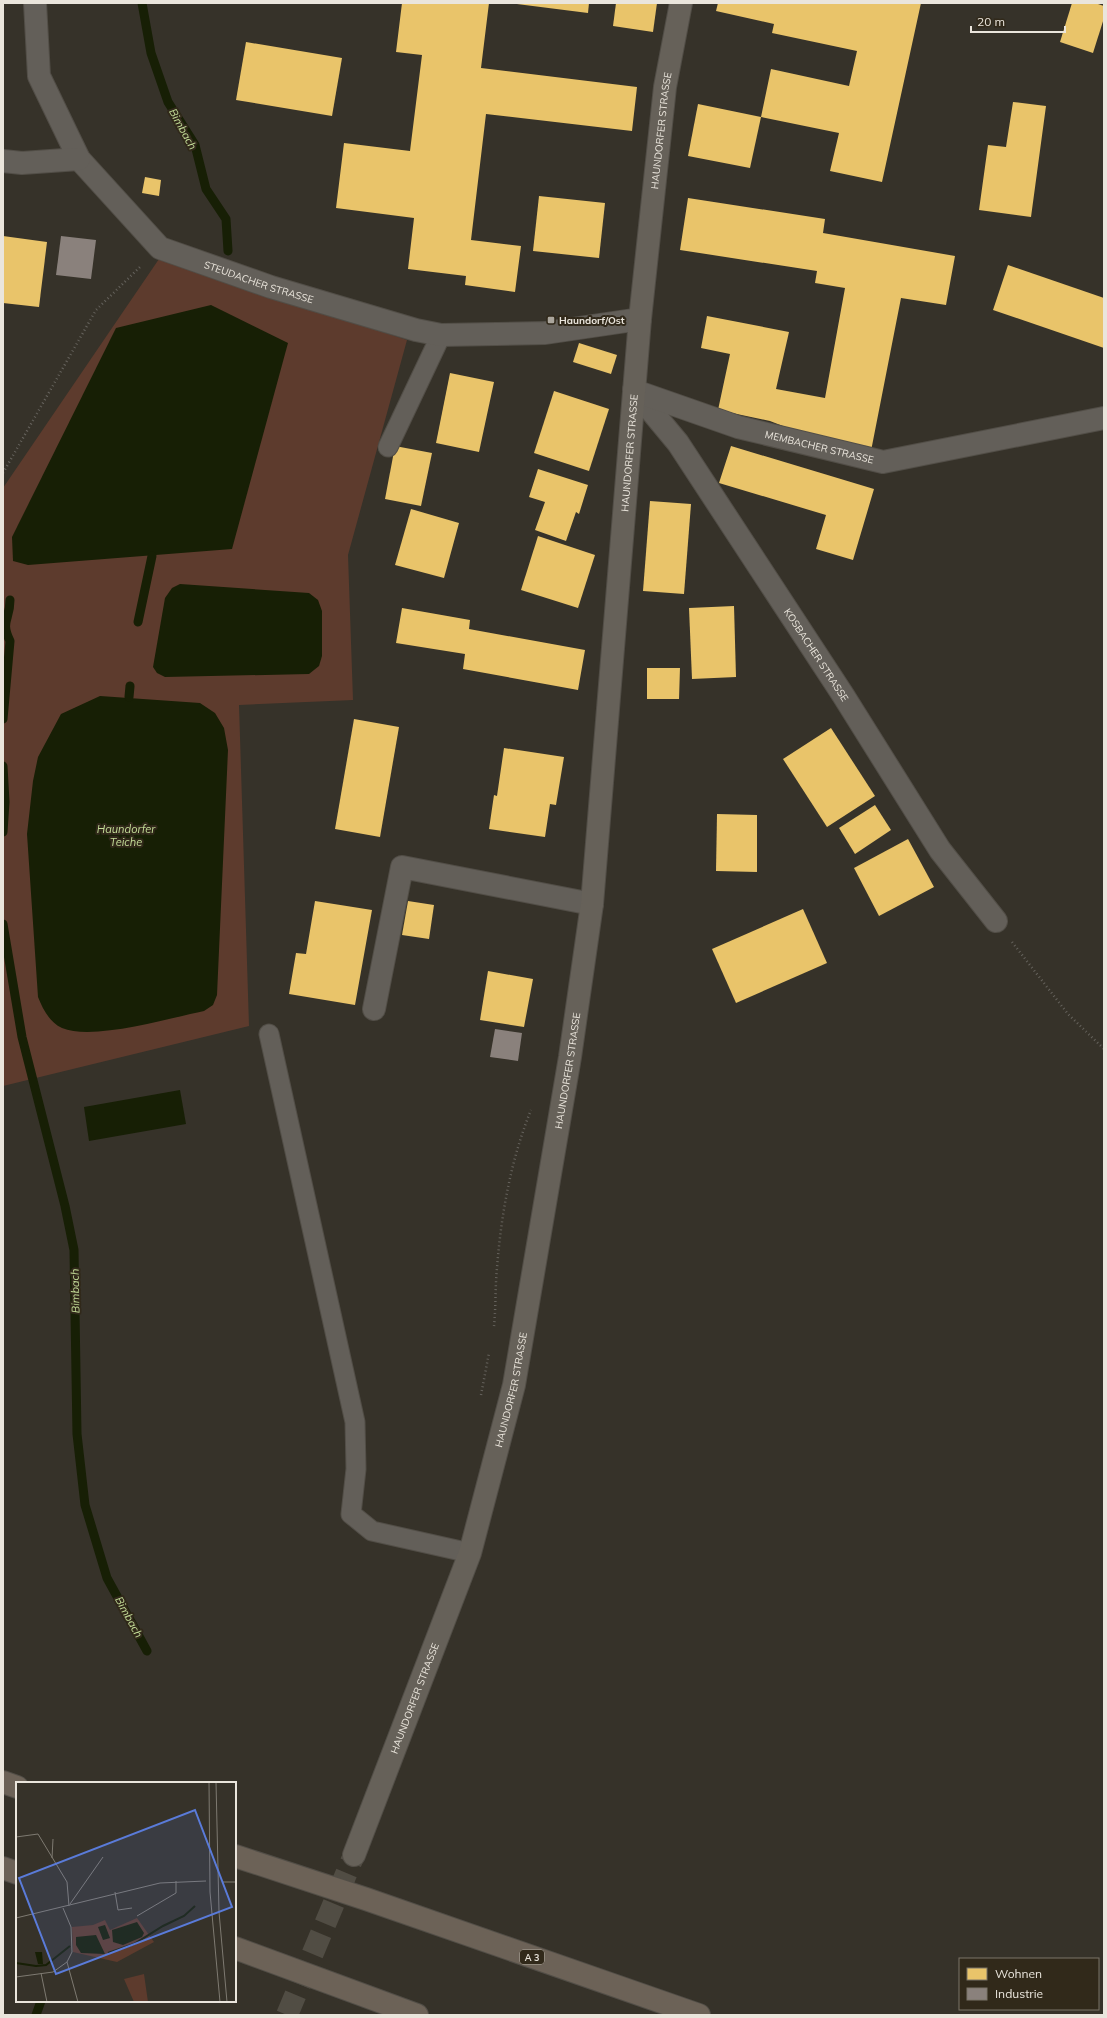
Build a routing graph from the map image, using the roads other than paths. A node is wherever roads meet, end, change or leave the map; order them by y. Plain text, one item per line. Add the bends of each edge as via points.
1 (35, 3) edge
2 (681, 3) edge
3 (78, 159) junction
4 (3, 161) edge
5 (640, 319) junction
6 (442, 335) junction
7 (634, 390) junction
8 (1104, 418) edge
9 (388, 447) dead end
10 (592, 904) junction
11 (996, 921) road end
12 (374, 1009) dead end
13 (269, 1034) dead end
14 (470, 1553) junction
15 (3, 1782) edge
16 (16, 1787) edge
17 (236, 1856) edge
18 (354, 1856) tunnel mouth
19 (3, 1868) edge
20 (16, 1873) edge
21 (236, 1948) edge
22 (417, 2015) edge
23 (699, 2015) edge

1 - 3 street, STEUDACHER STRASSE via 39,76
2 - 5 street, HAUNDORFER STRASSE via 665,87
3 - 4 street via 22,163
3 - 6 street, STEUDACHER STRASSE via 160,248 271,287 416,330
5 - 6 street, STEUDACHER STRASSE via 545,334
5 - 7 street, HAUNDORFER STRASSE
6 - 9 lane
7 - 8 street, MEMBACHER STRASSE via 738,427 883,462
7 - 10 street, HAUNDORFER STRASSE
7 - 11 street, KOSBACHER STRASSE via 678,443 843,695 940,850
10 - 12 street via 402,867
10 - 14 street, HAUNDORFER STRASSE via 570,1057 514,1386
13 - 14 lane via 355,1422 356,1468 351,1514 372,1531
14 - 18 street, HAUNDORFER STRASSE
15 - 16 highway
17 - 23 highway, A 3
19 - 20 highway
21 - 22 highway

